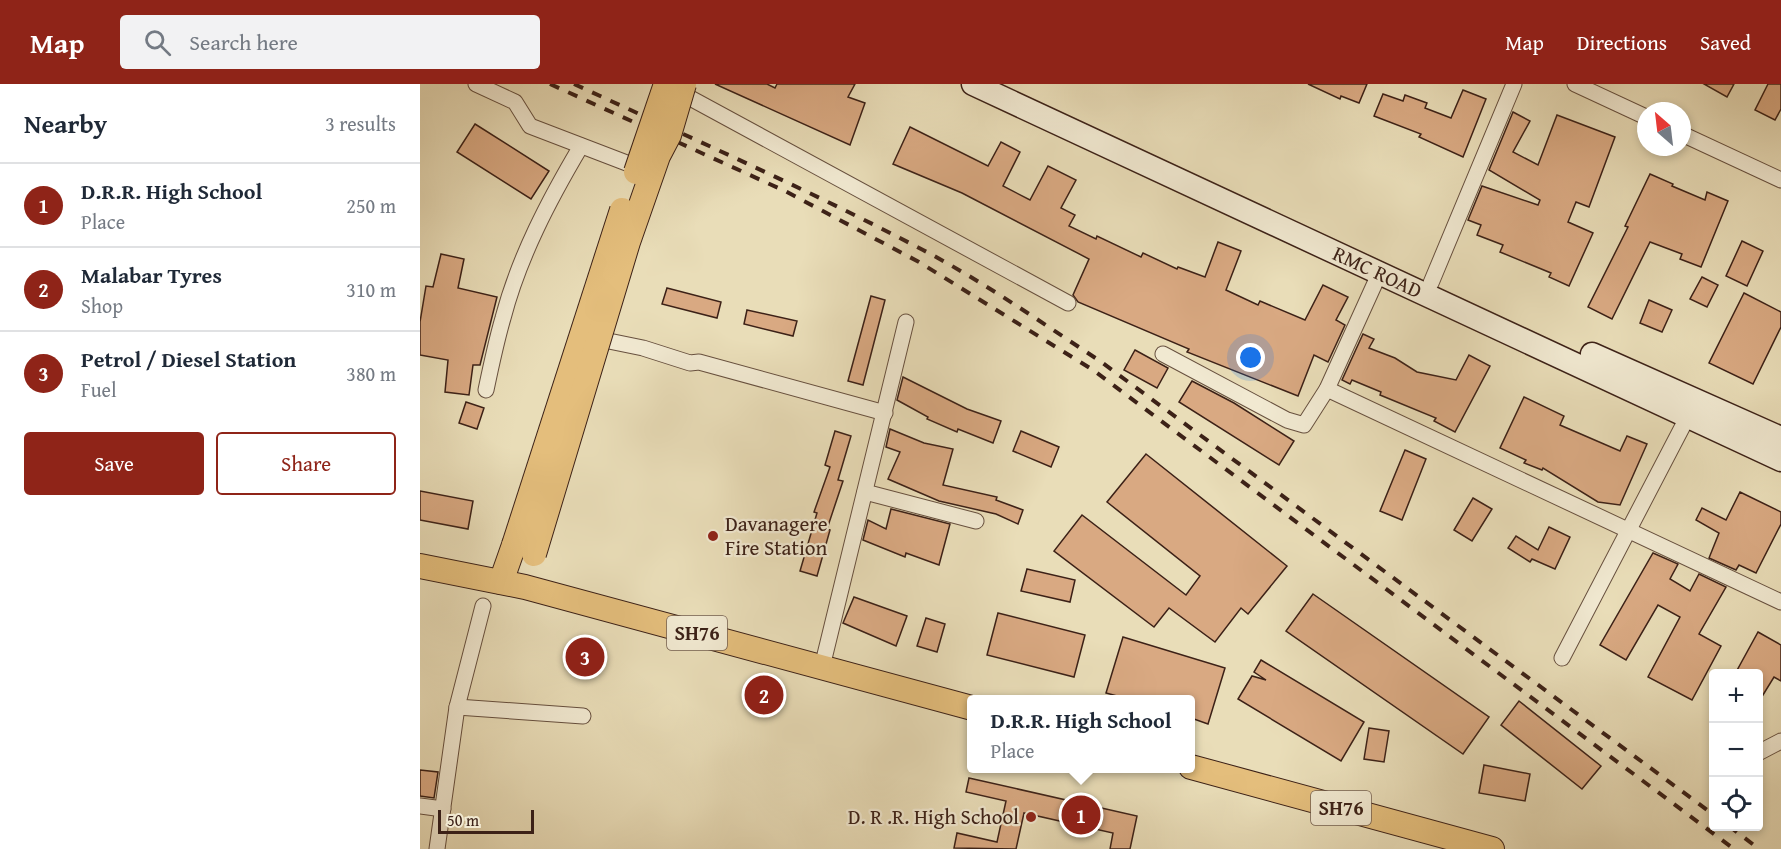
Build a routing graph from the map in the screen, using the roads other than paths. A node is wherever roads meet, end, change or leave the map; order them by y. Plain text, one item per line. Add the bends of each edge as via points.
1 (476, 84) edge
2 (973, 84) edge
3 (998, 84) edge
4 (1514, 84) edge
5 (1575, 84) edge
6 (677, 87) edge
7 (1637, 113) edge
8 (1691, 138) edge
9 (581, 146) junction
10 (637, 167) junction
11 (1781, 180) edge
12 (1380, 272) junction
13 (1431, 283) junction
14 (1068, 303) dead end
15 (906, 322) dead end
16 (599, 339) junction
17 (1163, 354) dead end
18 (1327, 389) junction
19 (486, 390) dead end
20 (885, 413) junction
21 (1688, 416) junction
22 (1781, 438) edge
23 (1781, 460) edge
24 (865, 492) junction
25 (976, 521) dead end
26 (1629, 529) junction
27 (524, 549) junction
28 (420, 566) edge
29 (501, 582) junction
30 (525, 587) junction
31 (1781, 602) edge
32 (483, 606) dead end
33 (1562, 658) dead end
34 (822, 667) junction
35 (457, 707) junction
36 (967, 707) edge
37 (583, 716) dead end
38 (1781, 741) edge
39 (1763, 750) edge
40 (1195, 768) edge
41 (420, 806) edge
42 (443, 809) junction
43 (1481, 848) edge
44 (437, 849) edge

1 - 9 street via 515,102 530,126
2 - 12 street, RMC ROAD
3 - 13 street, RMC ROAD
4 - 13 street
5 - 7 street
6 - 10 main road, bridge
6 - 14 street
6 - 16 main road, bridge via 669,135 628,242
8 - 11 street
9 - 10 street
9 - 19 street via 548,203 526,253 503,316
10 - 27 main road, bridge
12 - 18 street
12 - 21 street, RMC ROAD
13 - 22 street, RMC ROAD
15 - 20 street
16 - 20 street
16 - 27 main road, bridge
17 - 18 street via 1287,420 1304,425
18 - 26 street
20 - 24 street
21 - 23 street, RMC ROAD
21 - 26 street
24 - 25 street
24 - 34 street
26 - 31 street
26 - 33 street
27 - 29 main road
27 - 30 main road
28 - 29 main road, SH76
29 - 30 main road, SH76
30 - 34 main road, SH76
32 - 35 street
34 - 36 main road, SH76
35 - 37 street
35 - 42 street
38 - 39 street
40 - 43 main road, SH76
41 - 42 street
42 - 44 street

